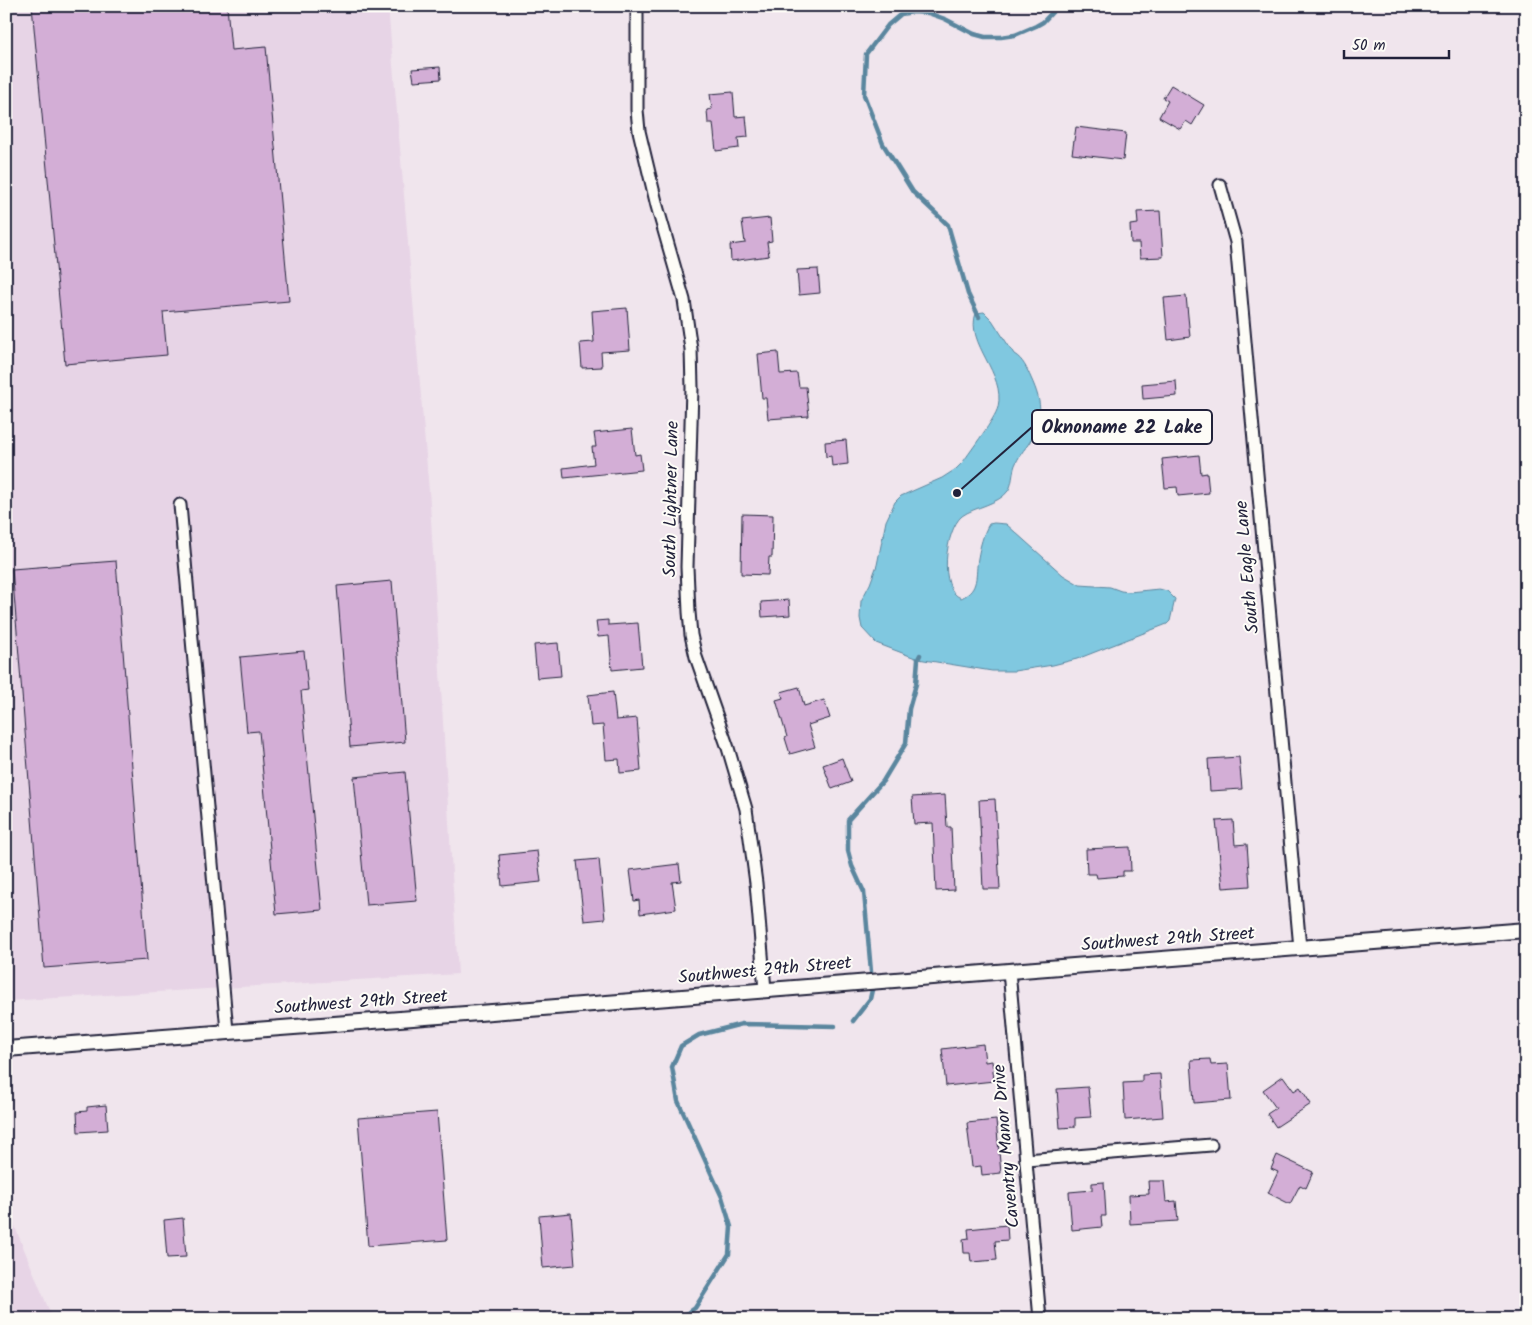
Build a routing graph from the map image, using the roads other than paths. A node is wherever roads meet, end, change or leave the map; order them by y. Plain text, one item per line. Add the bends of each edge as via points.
1 (636, 6) edge
2 (1220, 185) dead end
3 (180, 505) dead end
4 (1526, 930) edge
5 (1300, 948) junction
6 (1009, 971) junction
7 (765, 990) junction
8 (227, 1031) junction
9 (6, 1048) edge
10 (1211, 1145) dead end
11 (1026, 1160) junction
12 (1040, 1319) edge

1 - 7 street, South Lightner Lane via 639,131 656,206 684,300 691,349 688,584 691,635 746,809
2 - 5 street, South Eagle Lane via 1236,242
3 - 8 street
4 - 5 street, Southwest 29th Street
5 - 6 street, Southwest 29th Street
6 - 7 street, Southwest 29th Street
6 - 11 street, Caventry Manor Drive
7 - 8 street, Southwest 29th Street
8 - 9 street, Southwest 29th Street
10 - 11 street
11 - 12 street, Caventry Manor Drive

